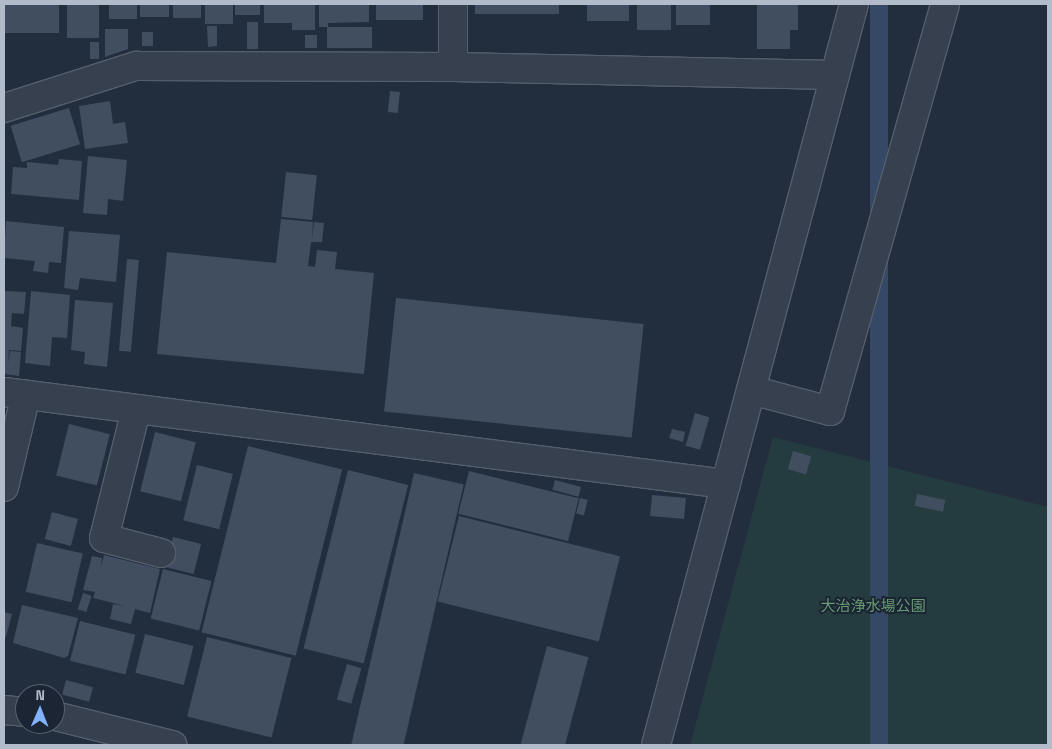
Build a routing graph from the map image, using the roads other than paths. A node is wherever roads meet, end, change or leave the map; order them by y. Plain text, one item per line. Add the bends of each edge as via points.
1 (453, 4) edge
2 (854, 4) edge
3 (944, 4) edge
4 (453, 67) junction
5 (835, 75) junction
6 (4, 108) edge
7 (15, 394) edge
8 (766, 394) junction
9 (136, 410) junction
10 (726, 484) junction
11 (4, 487) edge
12 (161, 552) dead end
13 (65, 718) edge
14 (172, 745) edge
15 (656, 745) edge

1 - 4 street
2 - 5 street
3 - 8 street via 830,411
4 - 5 street
4 - 6 street via 136,66
5 - 8 street
7 - 9 street
7 - 11 street
8 - 10 street
9 - 10 street
9 - 12 street via 104,538
10 - 15 street
13 - 14 street

